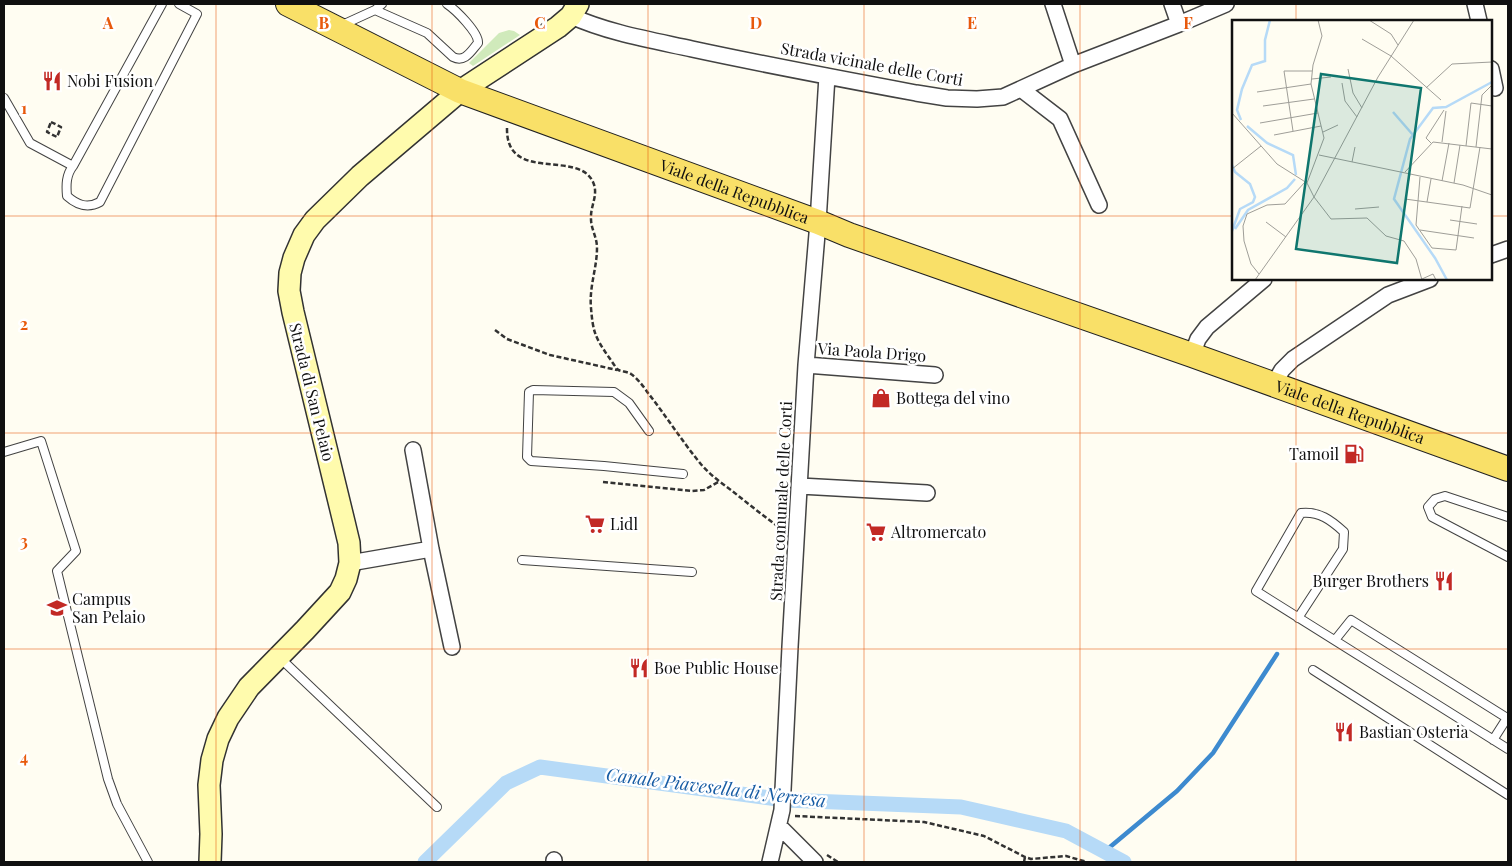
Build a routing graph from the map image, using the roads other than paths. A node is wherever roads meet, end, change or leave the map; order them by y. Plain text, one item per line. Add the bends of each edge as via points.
1 (162, 4) edge
2 (179, 4) edge
3 (288, 4) edge
4 (382, 4) edge
5 (447, 4) edge
6 (1053, 4) edge
7 (1172, 4) edge
8 (1226, 4) edge
9 (1475, 4) edge
10 (376, 10) junction
11 (574, 10) edge
12 (1479, 20) edge
13 (1179, 24) junction
14 (335, 28) junction
15 (1073, 66) junction
16 (1492, 74) edge
17 (827, 76) junction
18 (1495, 88) dead end
19 (1021, 89) junction
20 (460, 91) junction
21 (4, 98) edge
22 (73, 166) junction
23 (1099, 204) dead end
24 (818, 222) junction
25 (1508, 249) edge
26 (1492, 255) edge
27 (1263, 280) edge
28 (1427, 280) edge
29 (1192, 354) junction
30 (806, 365) junction
31 (935, 375) dead end
32 (1274, 384) junction
33 (649, 431) dead end
34 (413, 450) dead end
35 (4, 452) edge
36 (1508, 469) edge
37 (683, 474) dead end
38 (800, 486) junction
39 (927, 493) dead end
40 (1508, 517) edge
41 (431, 549) junction
42 (1508, 557) edge
43 (522, 560) dead end
44 (350, 563) junction
45 (692, 572) dead end
46 (1298, 618) junction
47 (1335, 640) junction
48 (452, 647) dead end
49 (279, 656) junction
50 (1313, 670) dead end
51 (1493, 740) junction
52 (1508, 749) edge
53 (1508, 795) edge
54 (437, 808) dead end
55 (779, 826) junction
56 (148, 862) edge
57 (210, 862) edge
58 (770, 862) edge
59 (815, 862) edge

1 - 22 lane
2 - 22 lane via 198,14 100,202 82,206 68,196 66,181
3 - 14 main road, Viale della Repubblica
4 - 10 lane
5 - 10 lane via 479,40 464,59 453,58 426,33
6 - 15 street
7 - 13 street
8 - 13 street, Strada vicinale delle Corti
9 - 12 street
10 - 14 lane
11 - 17 street, Strada vicinale delle Corti via 587,23 611,31
11 - 20 street, Strada di San Pelaio via 558,27
13 - 15 street, Strada vicinale delle Corti
14 - 20 main road, Viale della Repubblica
15 - 19 street, Strada vicinale delle Corti
16 - 18 street
17 - 19 street, Strada vicinale delle Corti via 947,98 1003,97
17 - 24 street, Strada comunale delle Corti
19 - 23 street via 1060,119
20 - 24 main road, Viale della Repubblica
20 - 44 street, Strada di San Pelaio via 360,176 315,220 304,235 292,266 289,291 293,312 349,543
21 - 22 lane via 30,143
24 - 29 main road, Viale della Repubblica
24 - 30 street, Strada comunale delle Corti
25 - 26 street
27 - 29 street via 1207,327
28 - 32 street via 1388,295 1301,353 1282,370
29 - 32 main road, Viale della Repubblica
30 - 31 street, Via Paola Drigo
30 - 38 street, Strada comunale delle Corti
32 - 36 main road, Viale della Repubblica
33 - 37 lane via 629,403 614,392 529,392 527,457 531,461
34 - 41 street
35 - 56 lane via 41,441 76,551 57,570 108,779 117,804
38 - 39 street
38 - 55 street, Strada comunale delle Corti via 784,783 789,813
40 - 42 lane via 1445,496 1435,499 1428,507 1432,517
41 - 44 street
41 - 48 street
43 - 45 lane
44 - 49 street, Strada di San Pelaio via 340,592
46 - 46 lane via 1256,591 1301,513 1311,512 1330,519 1344,532 1343,550
46 - 47 lane
47 - 51 lane
47 - 51 lane via 1351,620 1507,718
49 - 54 lane
49 - 57 street, Strada di San Pelaio via 249,687 218,739 209,785
50 - 53 lane
51 - 52 lane
55 - 58 street, Strada comunale delle Corti
55 - 59 street

